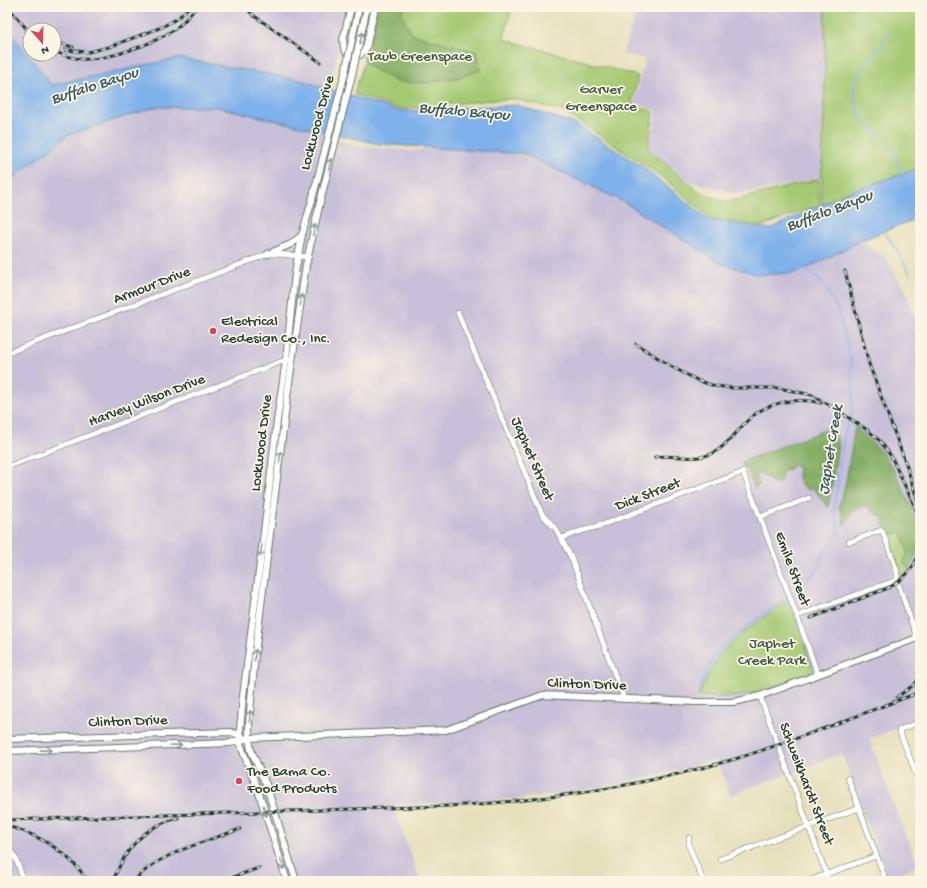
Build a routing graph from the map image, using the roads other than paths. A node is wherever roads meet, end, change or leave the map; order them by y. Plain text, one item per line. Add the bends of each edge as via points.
1 (351, 7) edge
2 (359, 7) edge
3 (367, 7) edge
4 (375, 7) edge
5 (302, 236) junction
6 (268, 254) junction
7 (298, 256) junction
8 (308, 257) junction
9 (458, 313) dead end
10 (7, 353) edge
11 (294, 353) junction
12 (286, 360) junction
13 (277, 421) junction
14 (284, 422) junction
15 (7, 467) edge
16 (274, 472) junction
17 (743, 472) joint
18 (809, 498) dead end
19 (760, 517) junction
20 (562, 538) junction
21 (849, 542) dead end
22 (897, 580) junction
23 (796, 614) junction
24 (252, 617) junction
25 (260, 618) junction
26 (250, 637) junction
27 (919, 637) edge
28 (257, 638) junction
29 (246, 670) junction
30 (254, 671) junction
31 (818, 675) junction
32 (760, 696) junction
33 (624, 699) junction
34 (920, 722) edge
35 (73, 737) junction
36 (7, 738) edge
37 (239, 738) junction
38 (249, 738) junction
39 (74, 749) junction
40 (7, 751) edge
41 (916, 774) edge
42 (848, 778) dead end
43 (920, 784) edge
44 (859, 808) junction
45 (809, 826) junction
46 (689, 838) dead end
47 (7, 848) edge
48 (876, 856) junction
49 (720, 859) dead end
50 (826, 874) junction
51 (23, 881) edge
52 (287, 881) edge
53 (296, 881) edge
54 (702, 881) edge
55 (808, 881) edge
56 (829, 881) edge
57 (886, 881) edge

1 - 4 main road via 343,45 346,52 358,55 366,48
2 - 5 main road, Lockwood Drive, bridge via 345,73
8 -> 3 main road, Lockwood Drive, bridge
5 - 6 main road
5 - 7 main road, Lockwood Drive
6 - 7 street, Armour Drive
6 - 10 street, Armour Drive
7 - 8 street, Armour Drive
7 - 12 main road, Lockwood Drive
11 -> 8 main road, Lockwood Drive
9 - 20 street, Japhet Street via 542,514
11 - 12 street, Harvey Wilson Drive
11 - 14 main road, Lockwood Drive
12 - 13 main road, Lockwood Drive
12 - 15 street, Harvey Wilson Drive
13 - 14 main road
13 - 16 main road, Lockwood Drive
16 -> 14 main road, Lockwood Drive
16 -> 24 main road, Lockwood Drive
16 - 25 main road, Lockwood Drive
17 - 19 street, Emile Street
17 - 20 street, Dick Street
18 - 19 street
19 - 23 street, Emile Street
20 - 33 street, Japhet Street
21 - 22 street via 882,530 897,571
22 - 23 street
22 - 27 street
23 - 31 street, Emile Street
24 - 25 main road
24 - 26 main road, Lockwood Drive
25 - 28 main road, Lockwood Drive
26 - 28 main road
26 - 29 main road, Lockwood Drive
27 - 31 main road, Clinton Drive
30 -> 28 main road, Lockwood Drive
29 - 30 main road
29 - 37 main road, Lockwood Drive
38 -> 30 main road, Lockwood Drive
31 - 32 main road, Clinton Drive
32 - 33 main road, Clinton Drive via 734,702
32 - 45 street, Schweikhardt Street
33 - 38 main road, Clinton Drive via 543,695 446,730
34 - 41 street via 899,730
35 - 36 main road, Clinton Drive
35 - 37 main road, Clinton Drive via 231,732
35 - 39 main road
37 - 38 main road, Clinton Drive
39 -> 37 main road, Clinton Drive via 230,743
37 -> 52 main road, Lockwood Drive
38 - 53 main road, Lockwood Drive
40 -> 39 main road, Clinton Drive
41 - 43 street
42 - 44 street
44 - 45 street
44 - 48 street
45 - 49 street
45 - 50 street, Schweikhardt Street
46 - 54 street via 689,846
47 - 51 street via 13,853
48 - 50 street
48 - 57 street
50 - 55 street
50 - 56 street, Schweikhardt Street

